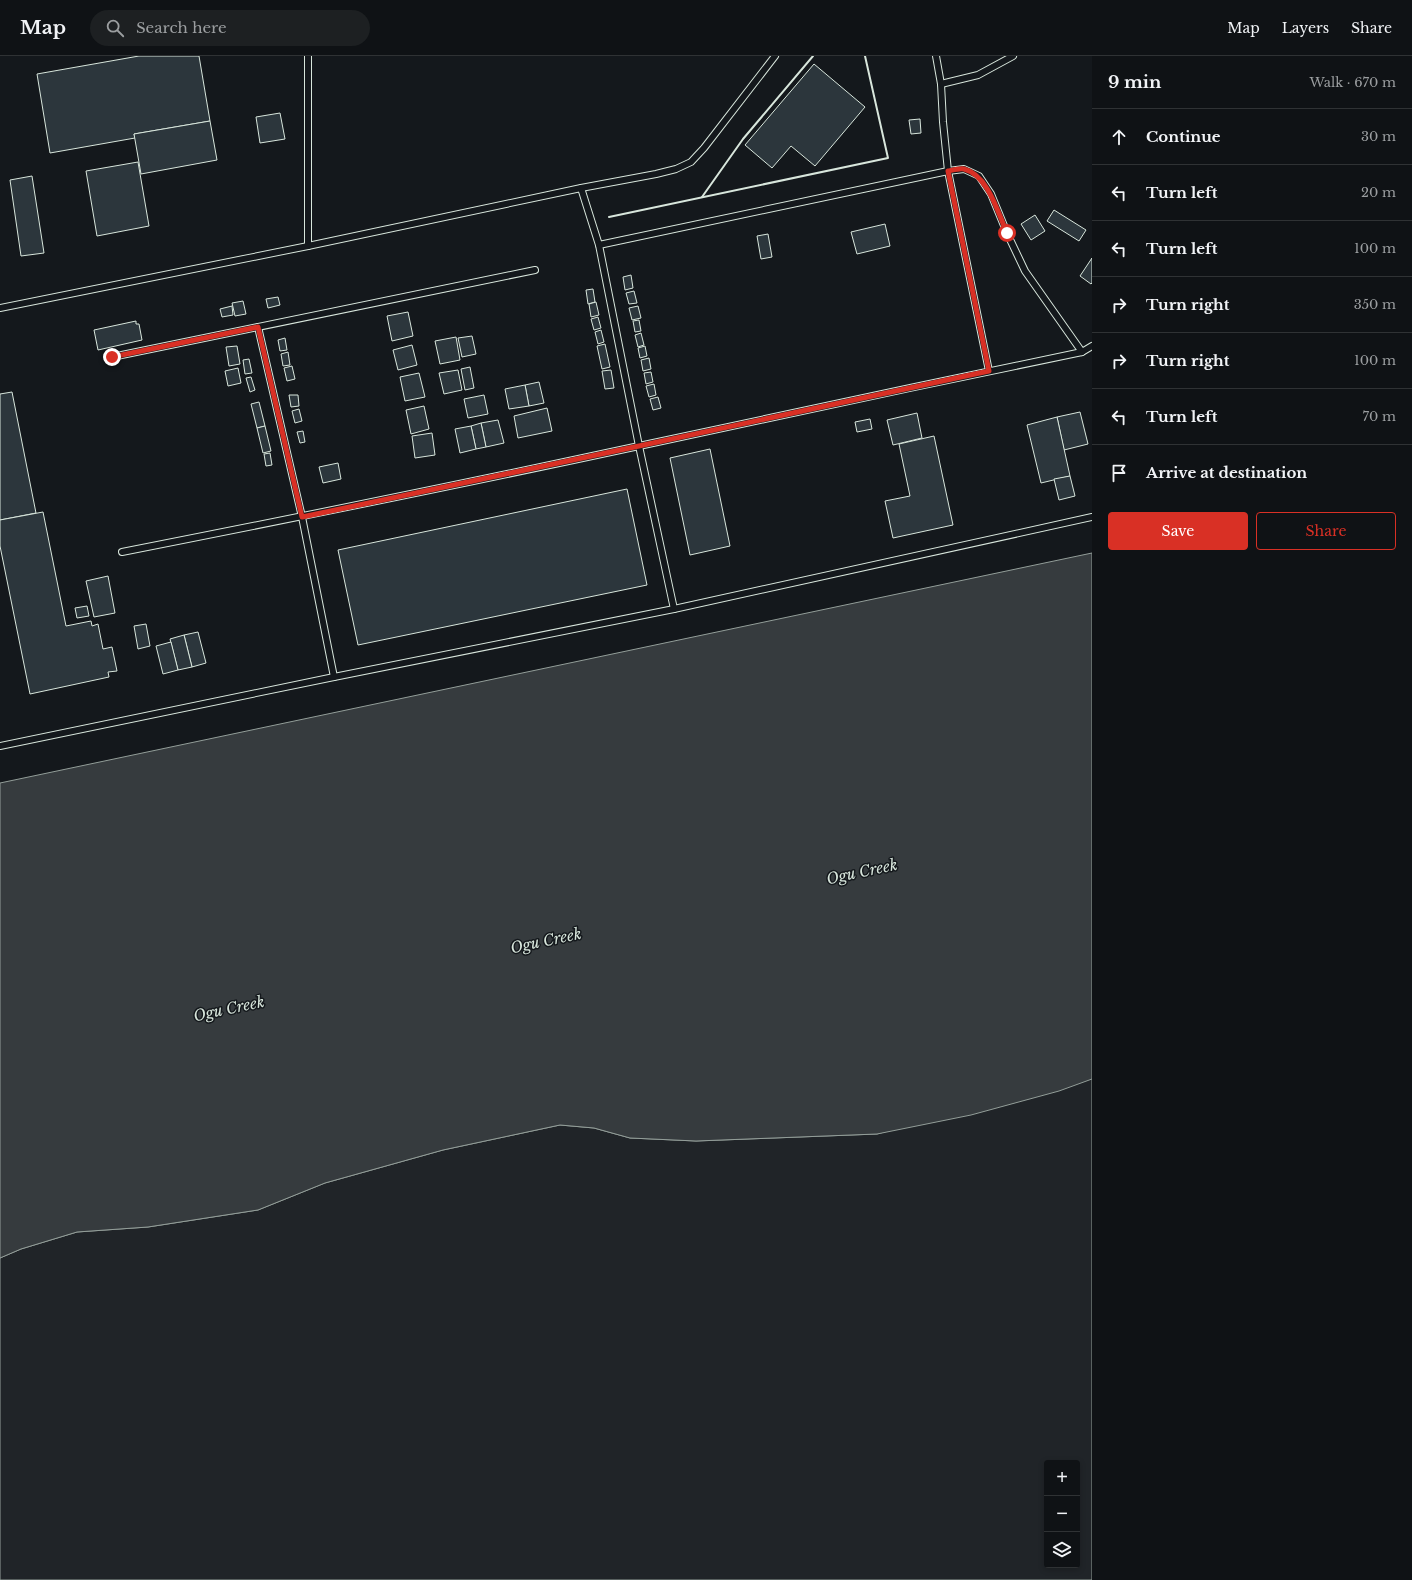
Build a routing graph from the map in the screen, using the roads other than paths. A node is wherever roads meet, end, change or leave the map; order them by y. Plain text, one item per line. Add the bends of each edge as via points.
1 (308, 56) edge
2 (775, 56) edge
3 (936, 56) edge
4 (1013, 56) edge
5 (941, 84) junction
6 (948, 171) junction
7 (580, 188) junction
8 (599, 245) junction
9 (308, 246) junction
10 (535, 270) dead end
11 (0, 308) edge
12 (258, 327) junction
13 (1092, 346) edge
14 (1082, 352) junction
15 (112, 357) dead end
16 (989, 371) junction
17 (639, 446) junction
18 (302, 517) junction
19 (1092, 517) edge
20 (122, 552) dead end
21 (674, 610) junction
22 (334, 677) junction
23 (0, 746) edge

1 - 9 lane
2 - 7 lane via 691,162 656,174
3 - 5 lane
4 - 5 lane via 978,75
5 - 6 lane
6 - 8 lane
6 - 14 lane via 964,169 979,176 991,194 1025,271
6 - 16 lane
7 - 8 lane
7 - 9 lane
8 - 17 lane
9 - 11 lane
10 - 12 lane
12 - 15 lane
12 - 18 lane
13 - 14 lane
14 - 16 lane
16 - 17 lane
17 - 18 lane
17 - 21 lane
18 - 20 lane
18 - 22 lane
19 - 21 lane
21 - 22 lane
22 - 23 lane

